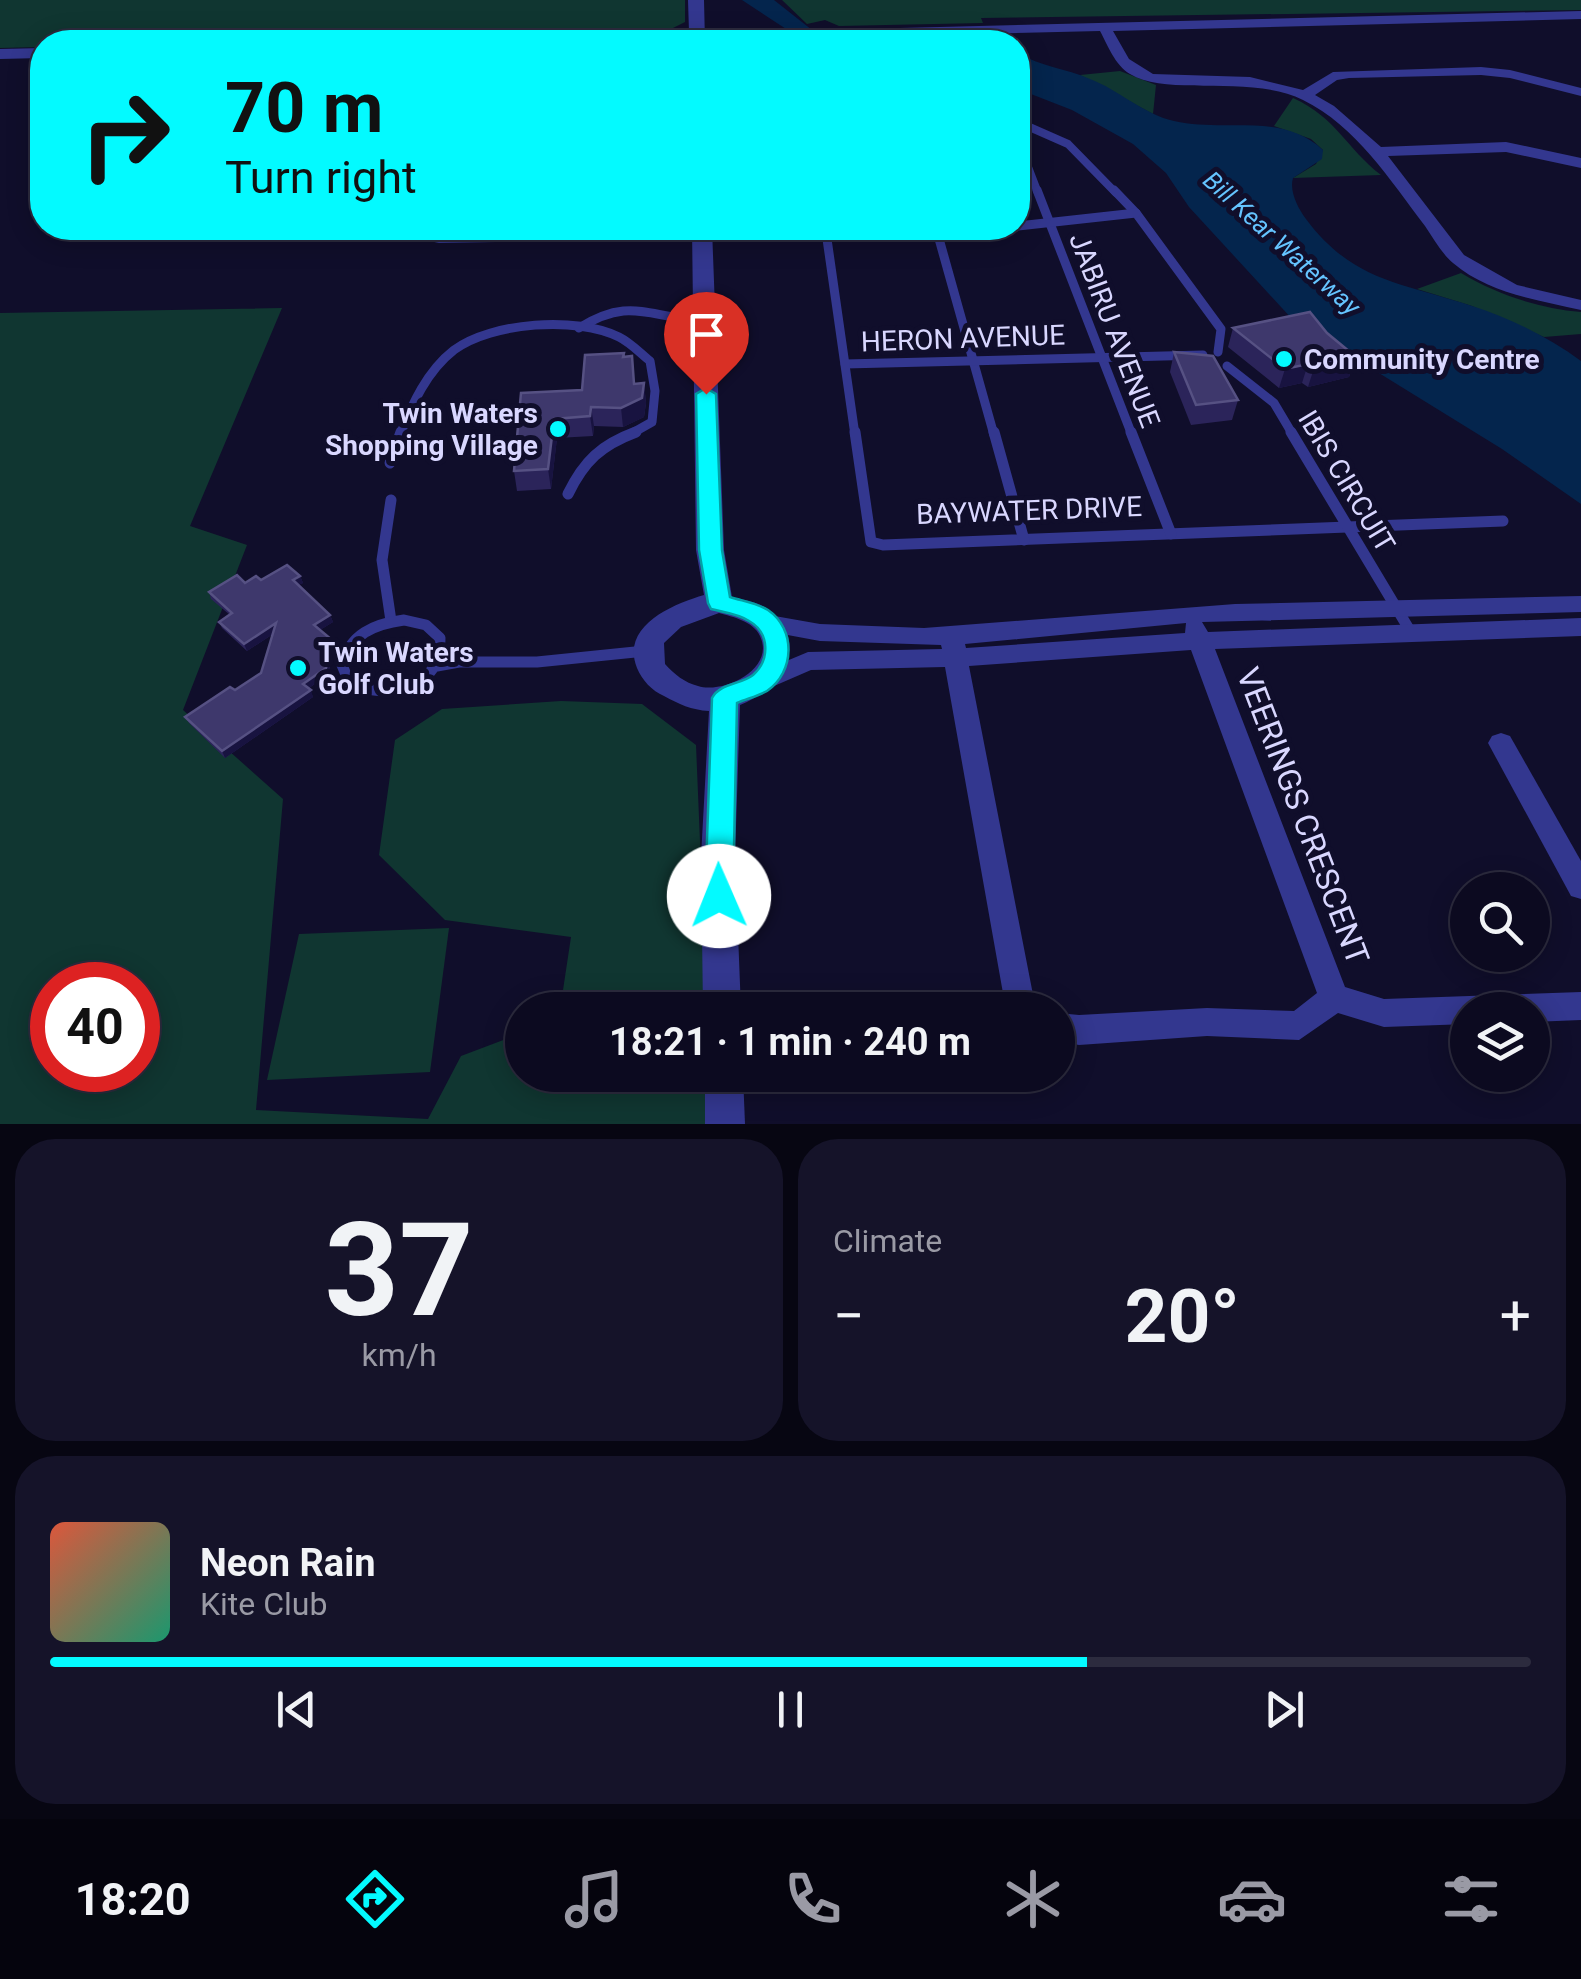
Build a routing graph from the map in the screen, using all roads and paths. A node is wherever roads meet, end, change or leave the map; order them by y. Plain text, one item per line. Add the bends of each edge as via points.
1 (696, 0) edge
2 (1581, 15) edge
3 (1104, 27) junction
4 (697, 30) edge
5 (937, 30) edge
6 (30, 53) edge
7 (0, 54) edge
8 (1581, 92) edge
9 (1306, 95) junction
10 (1030, 127) edge
11 (1378, 152) junction
12 (1581, 163) edge
13 (1030, 172) edge
14 (1136, 212) junction
15 (1050, 224) junction
16 (1030, 225) edge
17 (702, 240) edge
18 (827, 240) edge
19 (939, 240) edge
20 (1581, 305) edge
21 (704, 320) junction
22 (578, 328) junction
23 (1218, 352) junction
24 (1101, 355) junction
25 (973, 360) junction
26 (1208, 362) junction
27 (845, 364) junction
28 (1227, 366) junction
29 (390, 463) dead end
30 (568, 494) dead end
31 (391, 500) dead end
32 (1503, 521) dead end
33 (1351, 527) junction
34 (1170, 534) junction
35 (1024, 540) junction
36 (719, 603) junction
37 (1581, 604) edge
38 (1398, 610) junction
39 (391, 621) junction
40 (769, 624) junction
41 (1581, 627) edge
42 (1195, 628) junction
43 (1412, 634) junction
44 (954, 646) junction
45 (649, 651) junction
46 (437, 666) junction
47 (760, 684) junction
48 (725, 698) junction
49 (1502, 743) dead end
50 (1581, 887) edge
51 (722, 992) edge
52 (1018, 992) edge
53 (1334, 998) junction
54 (1581, 1006) edge
55 (1550, 1007) edge
56 (1450, 1011) edge
57 (1075, 1029) edge
58 (724, 1092) edge
59 (725, 1124) edge

1 - 4 street
2 - 3 street
3 - 5 street
3 - 9 street via 1123,61 1151,78 1250,81
6 - 7 street
8 - 9 street via 1481,71 1332,76
9 - 11 street
10 - 14 lane via 1068,144
11 - 12 street via 1506,147
11 - 20 street via 1458,260 1511,289
13 - 15 lane, JABIRU AVENUE
14 - 15 lane
14 - 23 lane via 1221,329
15 - 16 lane
15 - 24 lane, JABIRU AVENUE
17 - 21 street
18 - 27 lane, BAYWATER DRIVE
19 - 25 lane
21 - 22 lane via 621,306
21 - 36 street via 710,550
22 - 29 lane via 488,331 439,363
22 - 30 lane via 616,335 650,361 658,401 647,428 585,461
23 - 26 lane
23 - 28 lane, IBIS CIRCUIT via 1230,358
24 - 25 lane, HERON AVENUE
24 - 26 lane, HERON AVENUE
24 - 34 lane, JABIRU AVENUE
25 - 27 lane, HERON AVENUE
25 - 35 lane
26 - 28 lane
27 - 35 lane, BAYWATER DRIVE via 871,542
28 - 33 lane, IBIS CIRCUIT via 1274,404
31 - 39 lane via 380,535 380,575
32 - 33 lane, BAYWATER DRIVE
33 - 34 lane, BAYWATER DRIVE
33 - 38 lane, IBIS CIRCUIT
34 - 35 lane, BAYWATER DRIVE
36 - 40 street
36 - 45 street via 680,611 654,635
37 - 38 street
38 - 42 street
38 - 43 lane, IBIS CIRCUIT
39 - 46 lane via 434,631 442,647
39 - 46 lane via 348,646 342,665 349,682 368,692 394,692 419,683
40 - 44 street
40 - 47 street via 778,644 775,665
41 - 43 street
42 - 43 street
42 - 44 street
42 - 53 street, VEERINGS CRESCENT
44 - 47 street via 808,661
44 - 52 street
45 - 46 lane
45 - 48 street via 652,667 671,688
47 - 48 street
48 - 51 street via 718,857
49 - 50 street
53 - 56 street via 1384,1014
53 - 57 street, VEERINGS CRESCENT via 1299,1026 1207,1022
54 - 55 street
58 - 59 street

